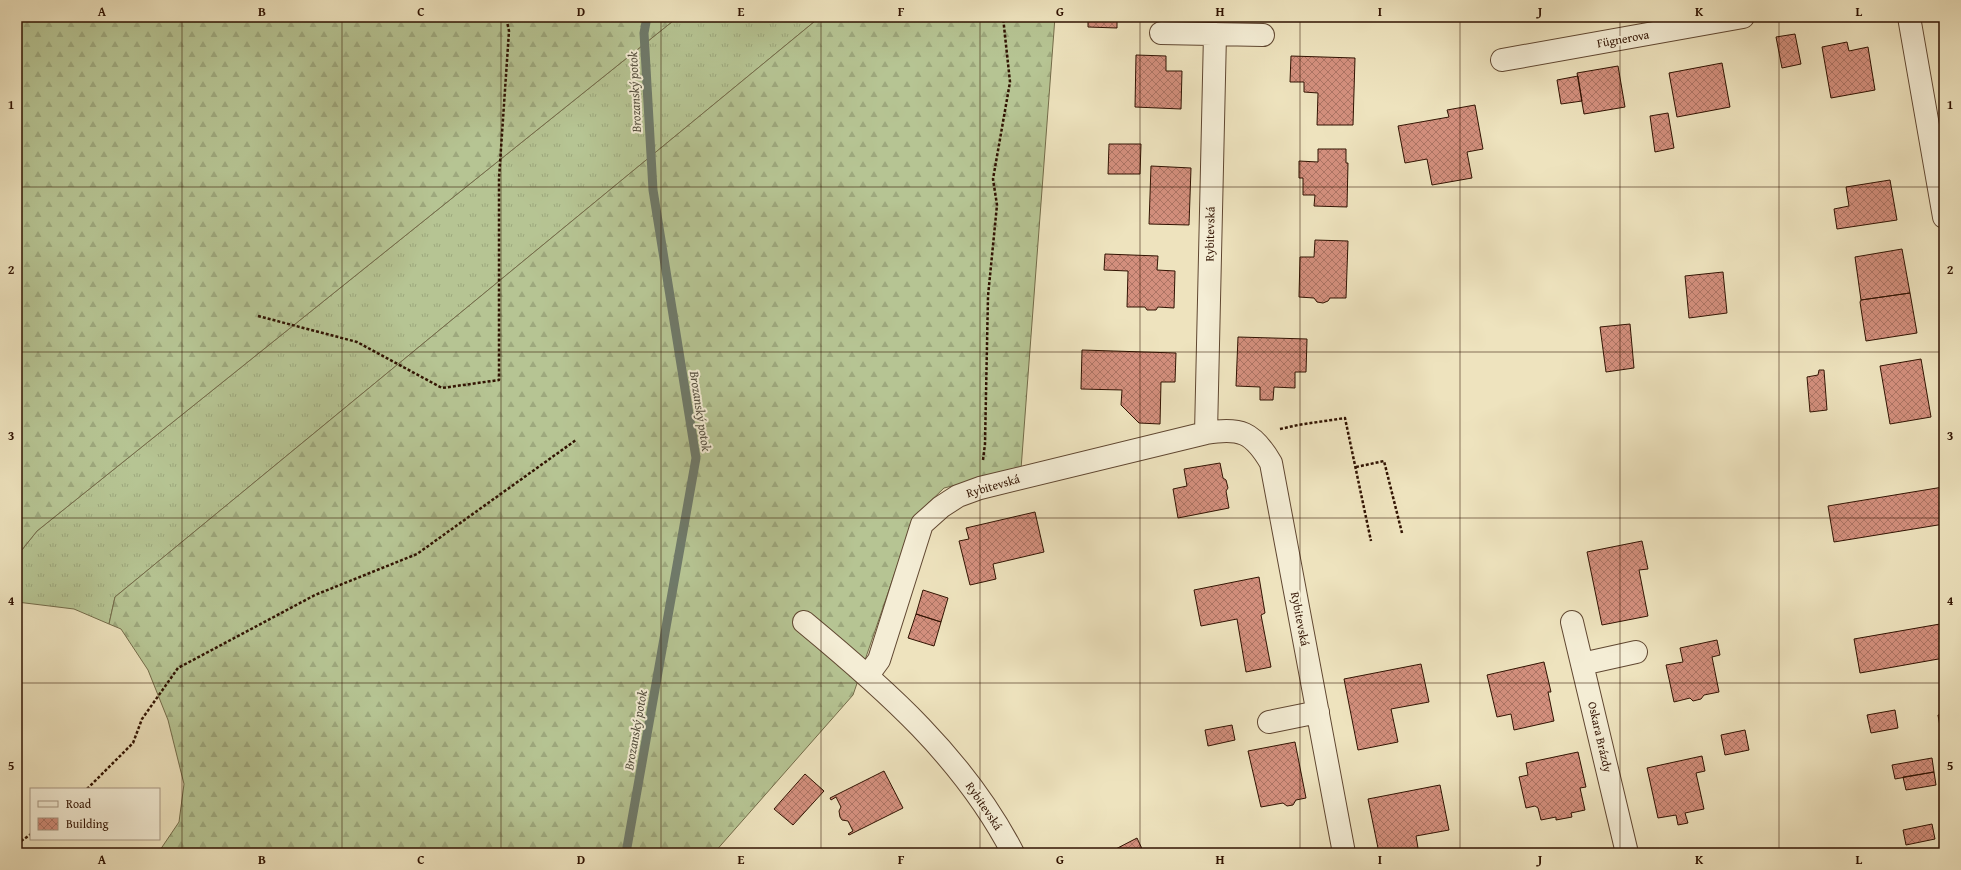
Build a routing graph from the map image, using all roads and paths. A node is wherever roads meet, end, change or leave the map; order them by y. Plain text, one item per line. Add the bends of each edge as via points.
1 (506, 17) edge
2 (1003, 17) edge
3 (1743, 17) edge
4 (1909, 17) edge
5 (1161, 33) dead end
6 (1215, 34) junction
7 (1263, 35) dead end
8 (1502, 60) dead end
9 (1944, 217) edge
10 (258, 316) dead end
11 (1206, 434) junction
12 (1251, 437) junction
13 (576, 440) dead end
14 (1356, 467) junction
15 (980, 488) junction
16 (1402, 533) dead end
17 (1371, 541) dead end
18 (804, 622) dead end
19 (1572, 622) dead end
20 (1636, 652) dead end
21 (1582, 664) junction
22 (868, 675) junction
23 (1318, 712) junction
24 (1269, 722) dead end
25 (88, 788) edge
26 (30, 835) edge
27 (17, 844) edge
28 (1013, 853) edge
29 (1344, 853) edge
30 (1627, 853) edge

1 - 10 path via 509,31 499,178 499,380 442,388 357,342
2 - 15 path via 1010,82 993,179 997,205 988,296 985,444
3 - 8 street, Fügnerova
4 - 9 street
5 - 6 street
6 - 7 street
6 - 11 street, Rybitevská
11 - 12 street, Rybitevská via 1224,430 1237,431
11 - 15 street, Rybitevská
12 - 14 path via 1298,425 1345,418
12 - 23 street, Rybitevská via 1261,446 1270,463
13 - 25 path via 418,554 315,595 178,668 142,719 133,744
14 - 16 path via 1384,461
14 - 17 path
15 - 22 street, Rybitevská via 958,496 922,524 879,660
18 - 22 street, Rybitevská
19 - 21 street, Oskara Brázdy
20 - 21 street
21 - 30 street, Oskara Brázdy
22 - 28 street, Rybitevská via 920,725 957,768 1001,830
23 - 24 street
23 - 29 street, Rybitevská
26 - 27 path

